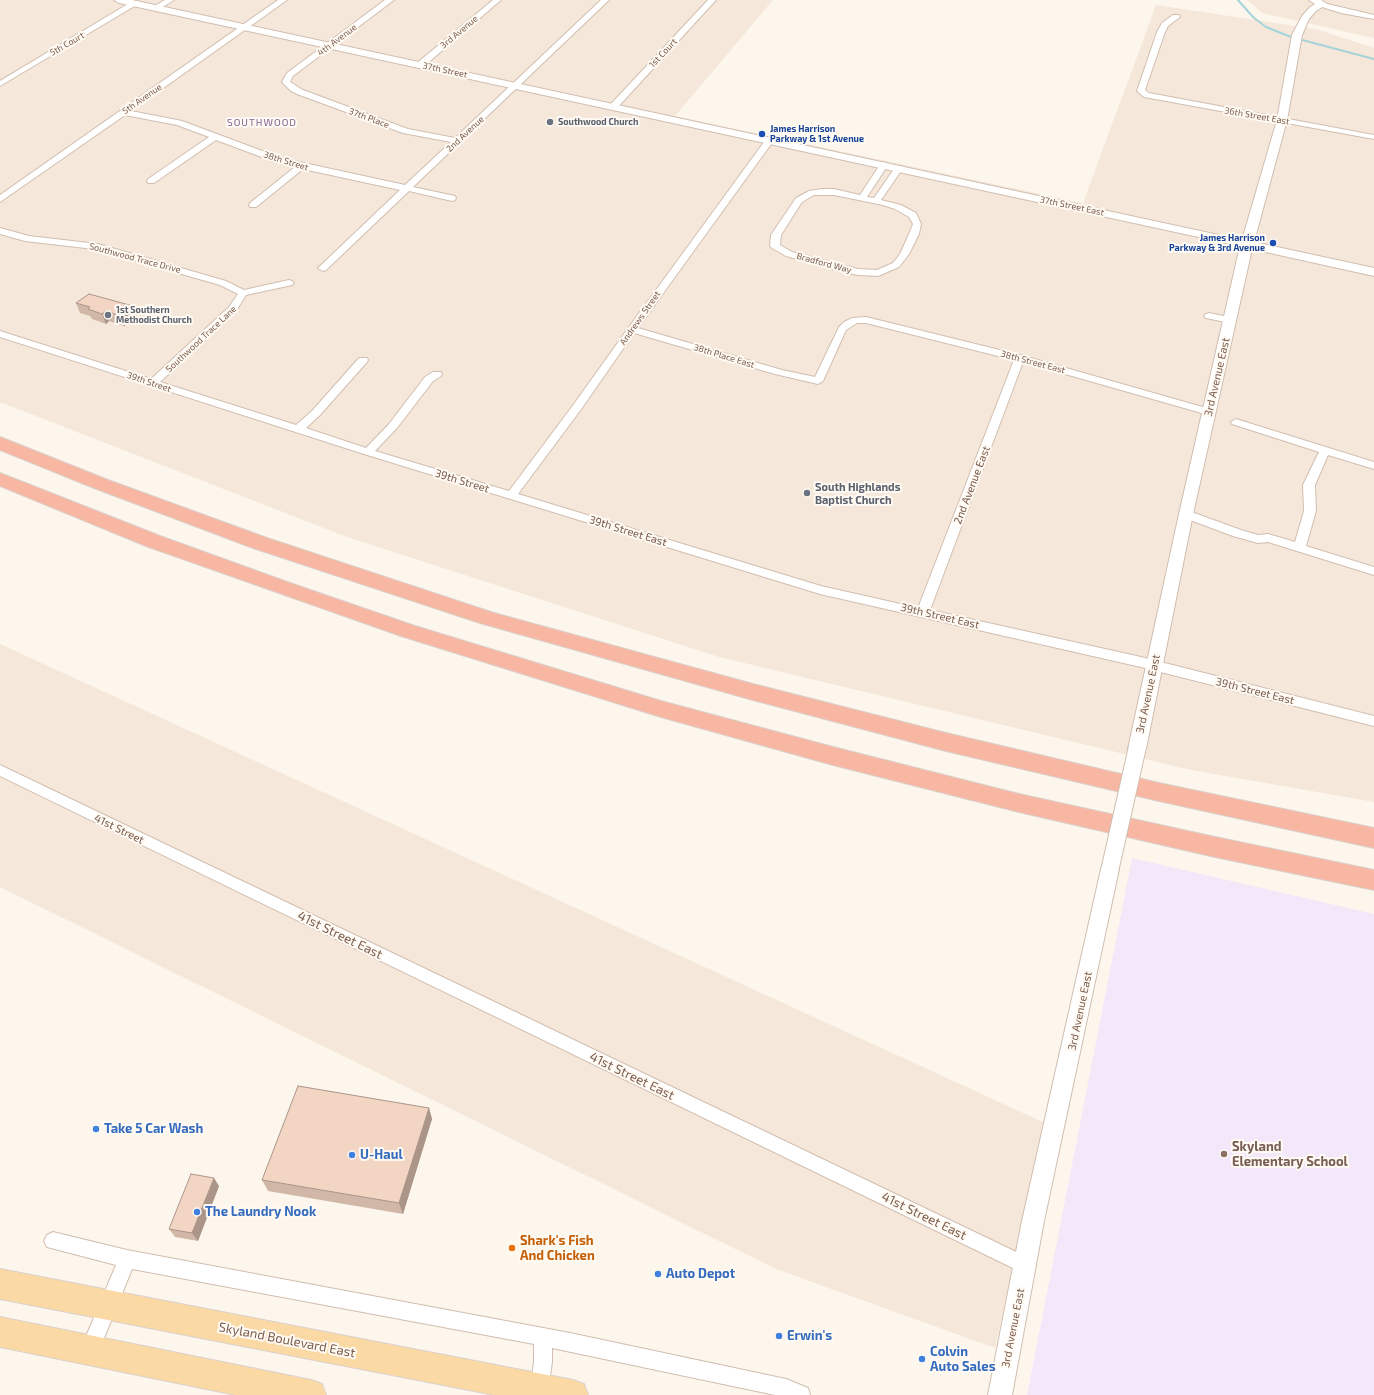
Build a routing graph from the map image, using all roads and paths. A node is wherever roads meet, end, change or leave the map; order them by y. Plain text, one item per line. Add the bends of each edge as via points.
1 (119, 0) edge
2 (170, 0) edge
3 (283, 0) edge
4 (390, 0) edge
5 (497, 0) edge
6 (605, 0) edge
7 (712, 0) edge
8 (1318, 2) edge
9 (134, 4) junction
10 (155, 8) junction
11 (1176, 17) dead end
12 (1374, 17) edge
13 (245, 27) junction
14 (330, 45) junction
15 (420, 65) junction
16 (286, 82) joint
17 (0, 84) edge
18 (517, 85) junction
19 (614, 106) junction
20 (124, 112) junction
21 (1282, 120) junction
22 (214, 137) junction
23 (1374, 137) edge
24 (770, 140) junction
25 (457, 141) junction
26 (884, 165) junction
27 (301, 166) junction
28 (899, 168) junction
29 (151, 181) dead end
30 (408, 188) junction
31 (452, 198) dead end
32 (862, 198) junction
33 (0, 199) edge
34 (876, 201) junction
35 (252, 205) dead end
36 (0, 231) edge
37 (1247, 244) junction
38 (323, 268) dead end
39 (1374, 272) edge
40 (290, 283) dead end
41 (243, 293) junction
42 (1209, 316) dead end
43 (1230, 320) junction
44 (632, 329) junction
45 (0, 334) edge
46 (1020, 358) junction
47 (363, 360) dead end
48 (437, 374) dead end
49 (818, 381) joint
50 (154, 382) junction
51 (1210, 412) junction
52 (1236, 422) dead end
53 (298, 429) junction
54 (0, 443) edge
55 (1326, 450) junction
56 (368, 452) junction
57 (1374, 466) edge
58 (0, 479) edge
59 (511, 496) junction
60 (1186, 514) junction
61 (1299, 548) junction
62 (1374, 571) edge
63 (923, 612) junction
64 (1154, 666) junction
65 (1374, 721) edge
66 (0, 770) edge
67 (1374, 838) edge
68 (1374, 880) edge
69 (238, 887) joint
70 (53, 1241) dead end
71 (127, 1259) junction
72 (1025, 1265) junction
73 (0, 1284) edge
74 (108, 1306) junction
75 (0, 1332) edge
76 (543, 1337) junction
77 (89, 1351) junction
78 (538, 1391) edge
79 (311, 1395) edge
80 (573, 1395) edge
81 (801, 1395) edge
82 (1000, 1395) edge

1 - 9 street, 37th Street
2 - 10 street
3 - 13 street, 5th Avenue
4 - 14 street, 4th Avenue
5 - 15 street, 3rd Avenue
6 - 18 street, 2nd Avenue
7 - 19 street, 1st Court
8 - 12 street via 1340,10
8 - 21 street, 3rd Avenue East via 1305,18 1297,38
9 - 10 street, 37th Street
9 - 17 street, 5th Court
10 - 13 street, 37th Street
11 - 21 street, 36th Street East via 1165,25 1161,32 1141,91 1169,100
13 - 14 street, 37th Street
13 - 20 street, 5th Avenue
14 - 15 street, 37th Street
14 - 16 street, 4th Avenue via 290,75
15 - 18 street, 37th Street
16 - 25 street, 37th Place via 294,90 406,131
18 - 19 street, 37th Street
18 - 25 street, 2nd Avenue
19 - 24 street, 37th Street
20 - 22 street, 38th Street via 179,124
20 - 33 street, 5th Avenue
21 - 23 street, 36th Street East
21 - 37 street, 3rd Avenue East
22 - 27 street, 38th Street
22 - 29 street
24 - 26 street, 37th Street East
24 - 44 street, Andrews Street
25 - 30 street, 2nd Avenue
26 - 28 street, 37th Street East
26 - 32 street
27 - 30 street, 38th Street
27 - 35 street
28 - 34 street
28 - 37 street, 37th Street East
30 - 31 street, 38th Street
30 - 38 street, 2nd Avenue
32 - 34 street, Bradford Way
32 - 34 street, Bradford Way via 834,192 812,193 806,196 799,200 776,235 775,246 789,254 838,268 878,273 887,270 896,265 904,254 916,224 914,216 908,211
36 - 41 street, Southwood Trace Drive via 28,239 95,246 223,283
37 - 39 street, 37th Street East
37 - 43 street, 3rd Avenue East
40 - 41 street
41 - 50 street, Southwood Trace Lane via 234,309
42 - 43 street
43 - 51 street, 3rd Avenue East
44 - 49 street, 38th Place East
44 - 59 street, Andrews Street
45 - 50 street, 39th Street
46 - 49 street, 38th Street East via 877,322 855,320 842,329
46 - 51 street, 38th Street East
46 - 63 street, 2nd Avenue East
47 - 53 street via 316,413
48 - 56 street via 429,379
50 - 53 street, 39th Street
51 - 60 street, 3rd Avenue East
52 - 55 street
53 - 56 street, 39th Street
54 - 67 highway via 101,484 260,543 552,637 946,742 1158,792
55 - 57 street
55 - 61 street via 1309,485 1310,511
56 - 59 street, 39th Street
58 - 68 highway via 153,541 283,588 416,634 654,707 1019,803
59 - 63 street, 39th Street East via 820,590
60 - 61 street via 1237,533 1258,539 1268,538
60 - 64 street, 3rd Avenue East
61 - 62 street
63 - 64 street, 39th Street East
64 - 65 street, 39th Street East
64 - 72 street, 3rd Avenue East, bridge
66 - 69 street, 41st Street
69 - 72 street, 41st Street East
70 - 71 street
71 - 74 street
71 - 76 street
72 - 82 street, 3rd Avenue East
73 - 74 main road, Skyland Boulevard East
74 - 77 street
74 - 78 main road, Skyland Boulevard East
75 - 77 main road
76 - 78 street via 543,1362
76 - 81 street via 779,1386
77 - 79 main road
78 - 80 main road, Skyland Boulevard East

